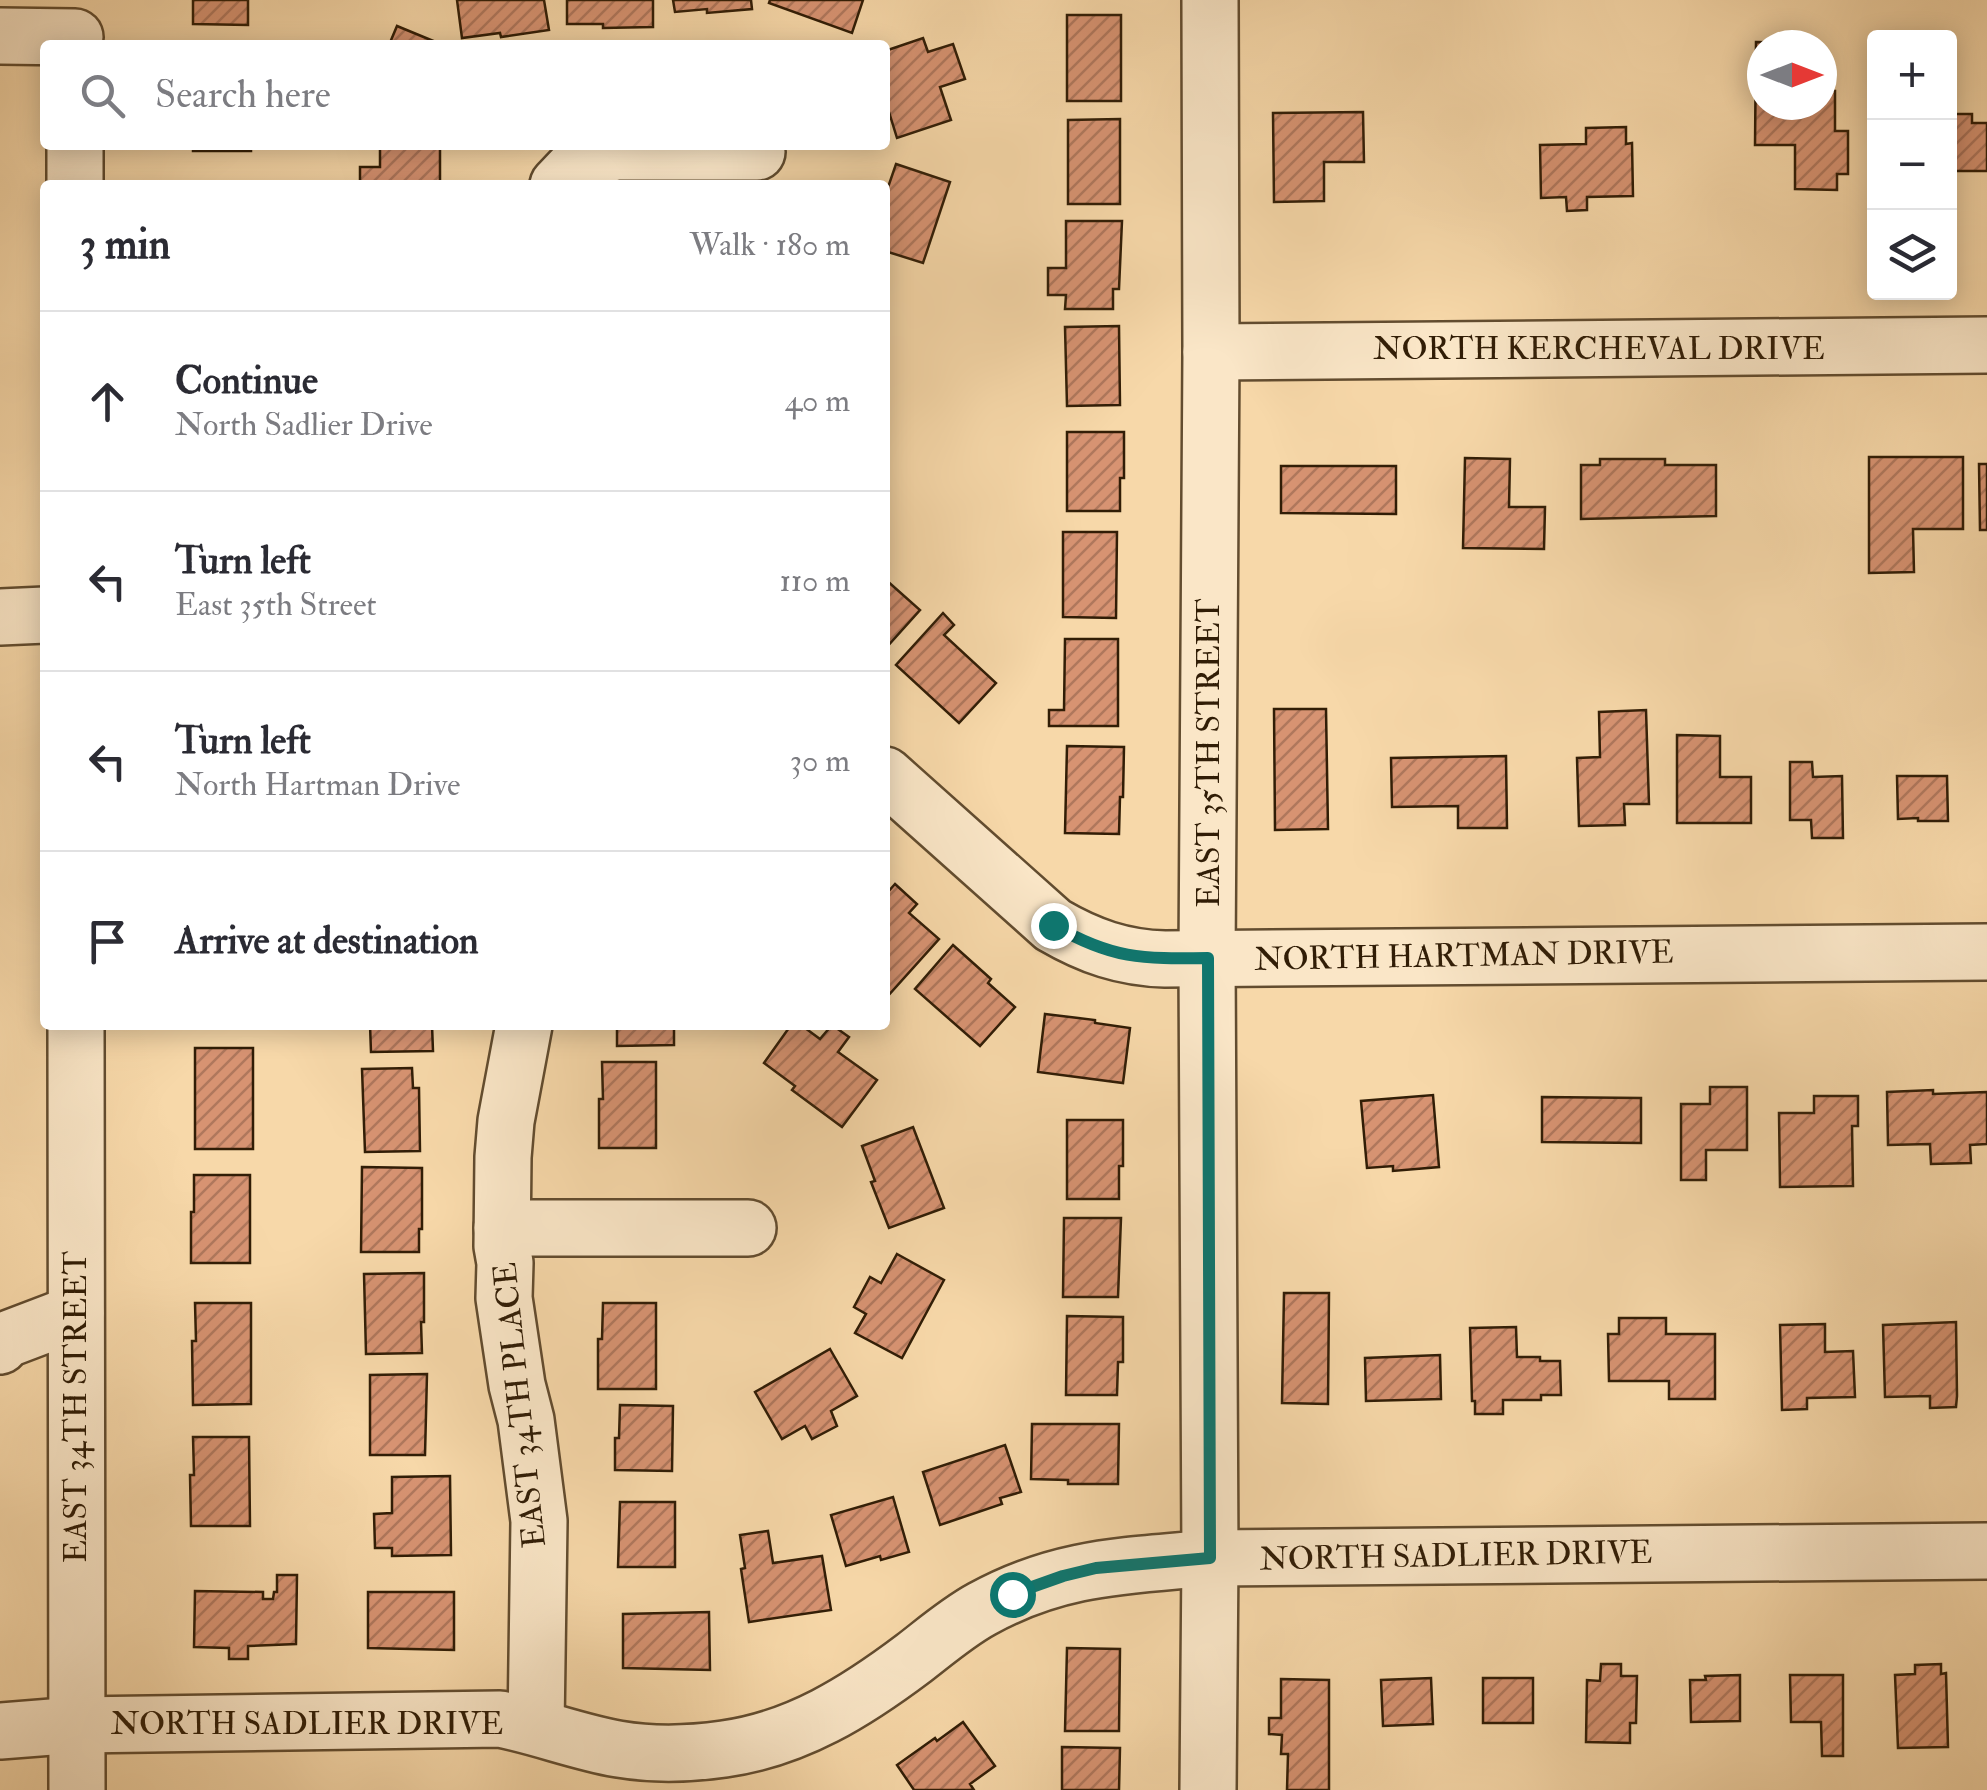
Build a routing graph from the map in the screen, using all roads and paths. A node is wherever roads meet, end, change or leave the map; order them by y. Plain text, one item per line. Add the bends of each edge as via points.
1 (1210, 0) edge
2 (76, 28) edge
3 (0, 36) edge
4 (75, 150) edge
5 (757, 152) dead end
6 (75, 180) edge
7 (563, 180) edge
8 (1987, 345) edge
9 (1211, 352) junction
10 (40, 615) edge
11 (0, 617) edge
12 (890, 779) edge
13 (1987, 952) edge
14 (1208, 958) junction
15 (76, 1030) edge
16 (523, 1030) edge
17 (502, 1228) junction
18 (748, 1228) dead end
19 (76, 1314) junction
20 (0, 1346) edge
21 (1987, 1550) edge
22 (1210, 1558) junction
23 (77, 1725) junction
24 (536, 1727) junction
25 (0, 1731) edge
26 (77, 1790) edge
27 (1208, 1790) edge

1 - 9 street, EAST 35TH STREET
2 - 3 street
4 - 6 street
5 - 7 street via 601,154
8 - 9 street, NORTH KERCHEVAL DRIVE
9 - 14 street, EAST 35TH STREET
10 - 11 street
12 - 14 street, NORTH HARTMAN DRIVE via 1042,916 1078,940 1120,955
13 - 14 street, NORTH HARTMAN DRIVE
14 - 22 street, EAST 35TH STREET
15 - 19 street, EAST 34TH STREET
16 - 17 street, EAST 34TH PLACE via 506,1121
17 - 18 street
17 - 24 street, EAST 34TH PLACE via 504,1298 539,1520
19 - 20 street
19 - 23 street, EAST 34TH STREET
21 - 22 street, NORTH SADLIER DRIVE
22 - 24 street, NORTH SADLIER DRIVE via 1096,1568 1012,1594 966,1618 844,1707 759,1742 652,1753
22 - 27 street, EAST 35TH STREET
23 - 24 street, NORTH SADLIER DRIVE via 500,1720
23 - 25 street, NORTH SADLIER DRIVE
23 - 26 street, EAST 34TH STREET

